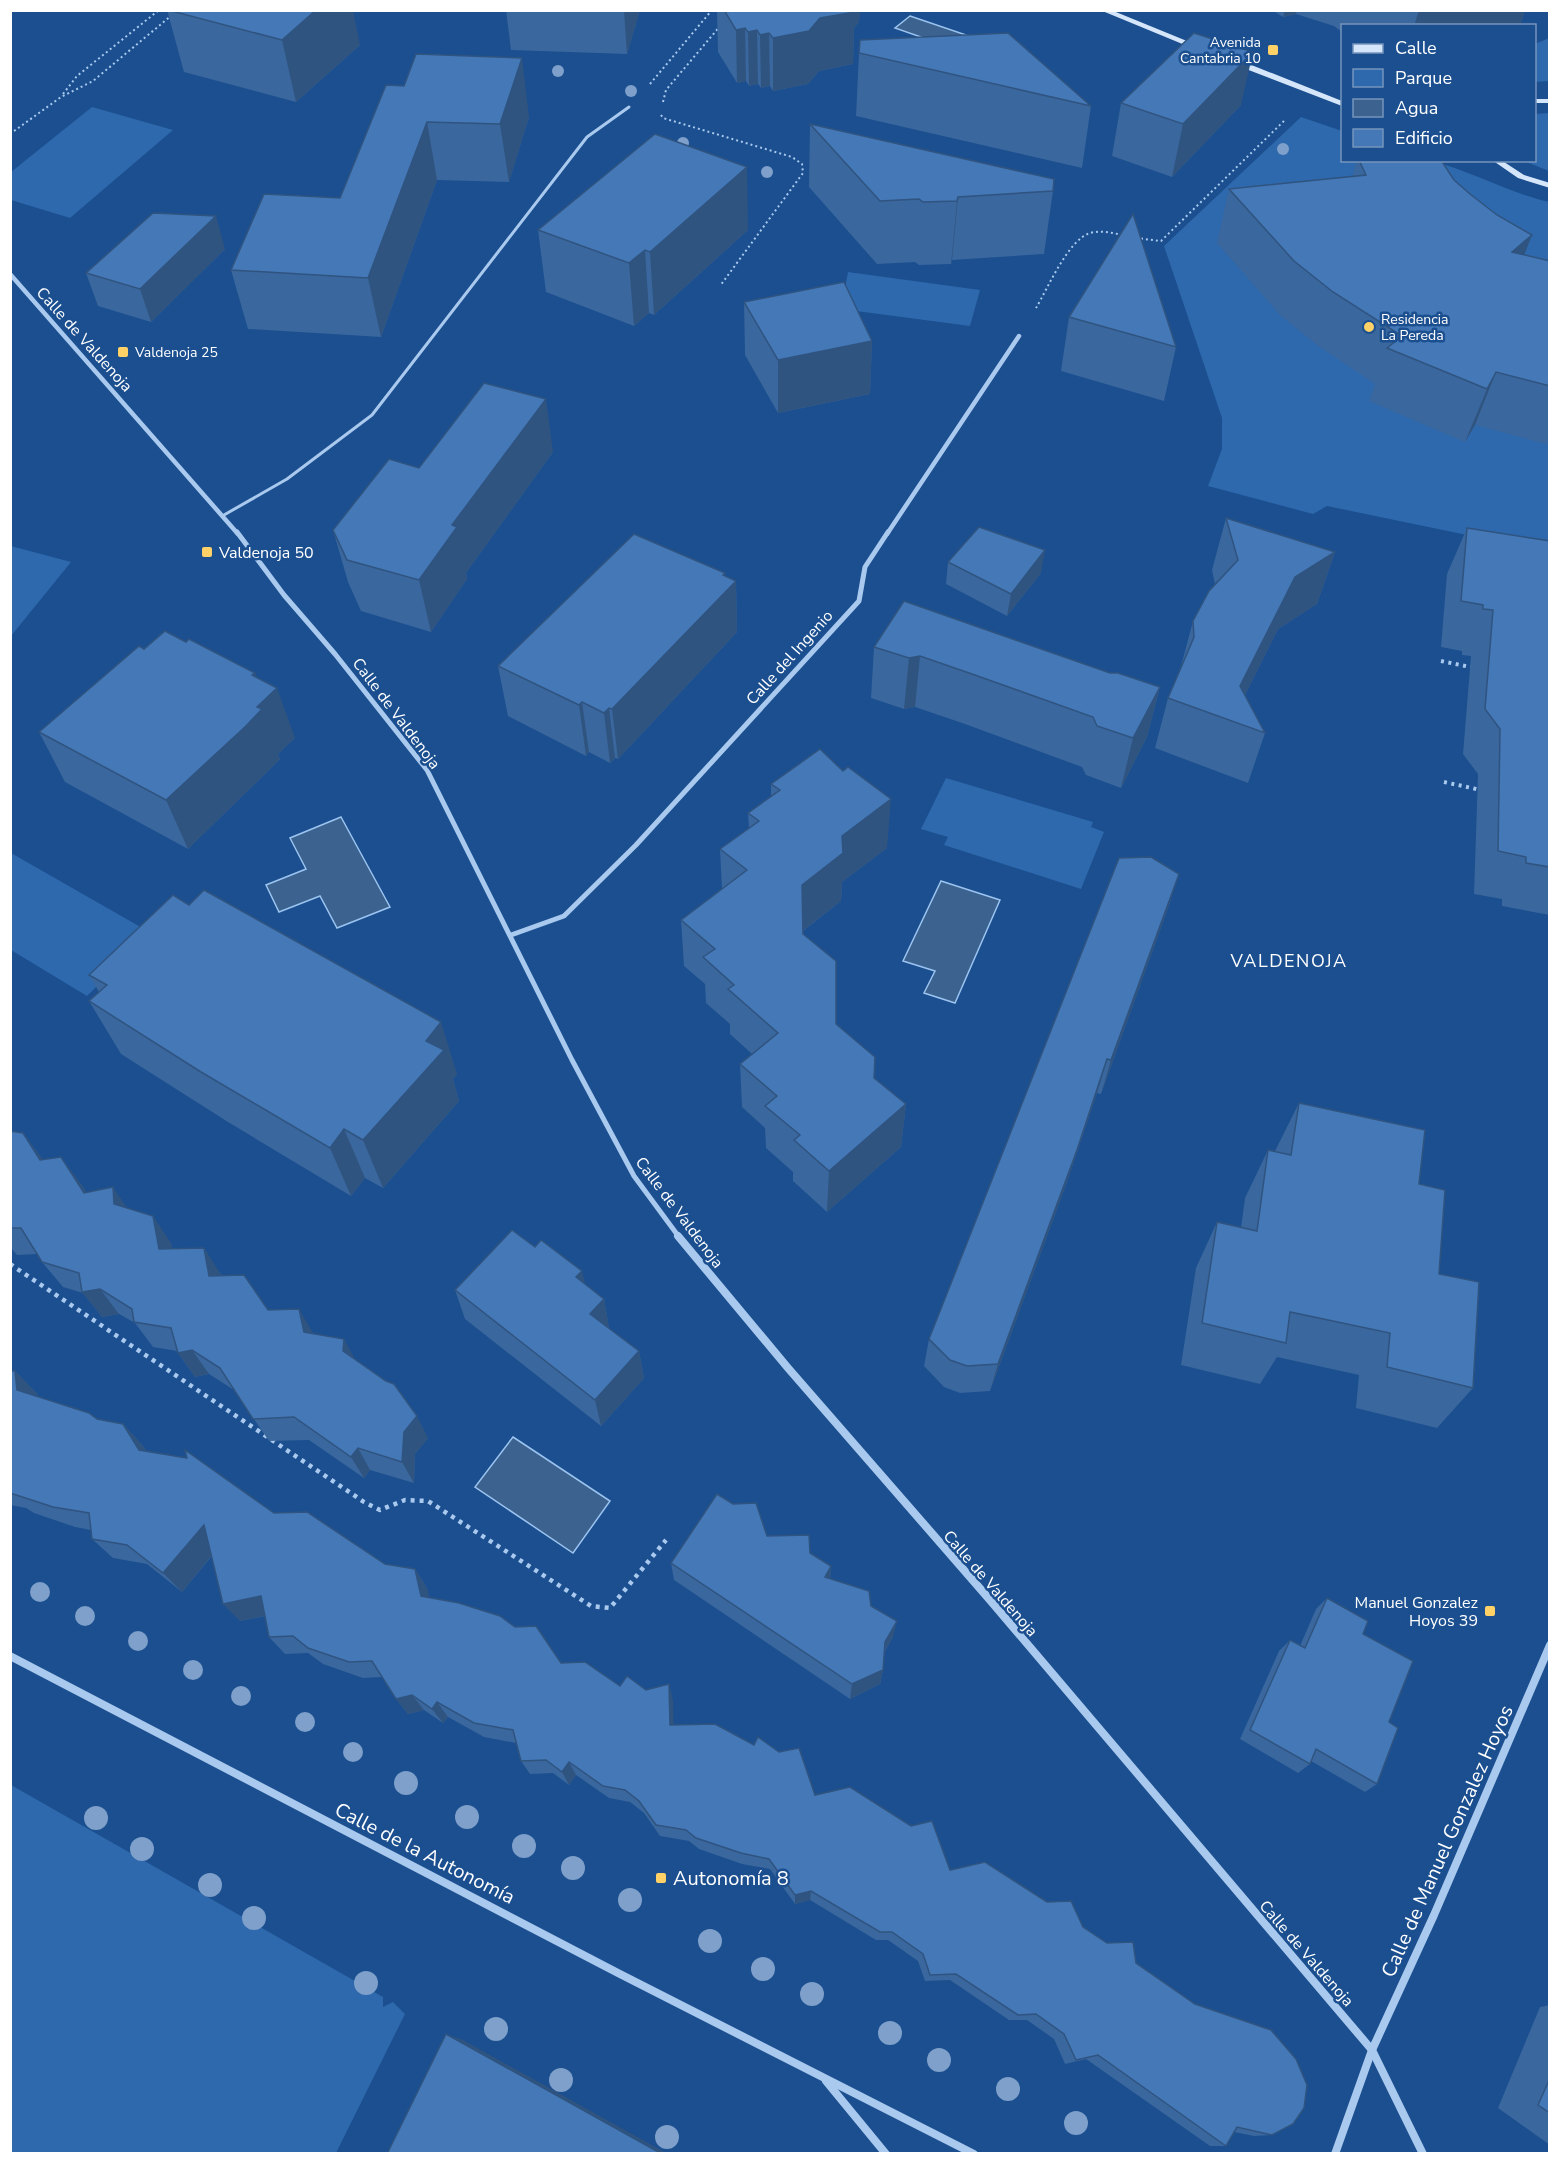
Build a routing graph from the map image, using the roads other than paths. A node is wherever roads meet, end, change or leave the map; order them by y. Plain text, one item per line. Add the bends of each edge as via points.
1 (1103, 10) edge
2 (1212, 53) edge
3 (1223, 57) edge
4 (1341, 104) edge
5 (629, 107) road end
6 (1498, 162) edge
7 (1550, 186) edge
8 (10, 274) edge
9 (1018, 336) road end
10 (224, 515) junction
11 (511, 935) junction
12 (1549, 1647) edge
13 (10, 1656) edge
14 (1372, 2050) junction
15 (824, 2079) junction
16 (886, 2154) edge
17 (974, 2154) edge
18 (1335, 2154) edge
19 (1423, 2154) edge

1 - 2 main road
3 - 4 main road
5 - 10 lane via 587,137 372,415 287,479
6 - 7 main road via 1507,170
8 - 10 street, Calle de Valdenoja
9 - 11 street, Calle del Ingenio via 865,567 859,601 636,845 564,916
10 - 11 street, Calle de Valdenoja via 426,770
11 - 14 street, Calle de Valdenoja via 634,1176 692,1253
12 - 14 street, Calle de Manuel Gonzalez Hoyos
13 - 15 street, Calle de la Autonomía
14 - 18 street, Calle de Manuel Gonzalez Hoyos
14 - 19 street
15 - 16 street, Calle de la Autonomía
15 - 17 street, Calle de la Autonomía

